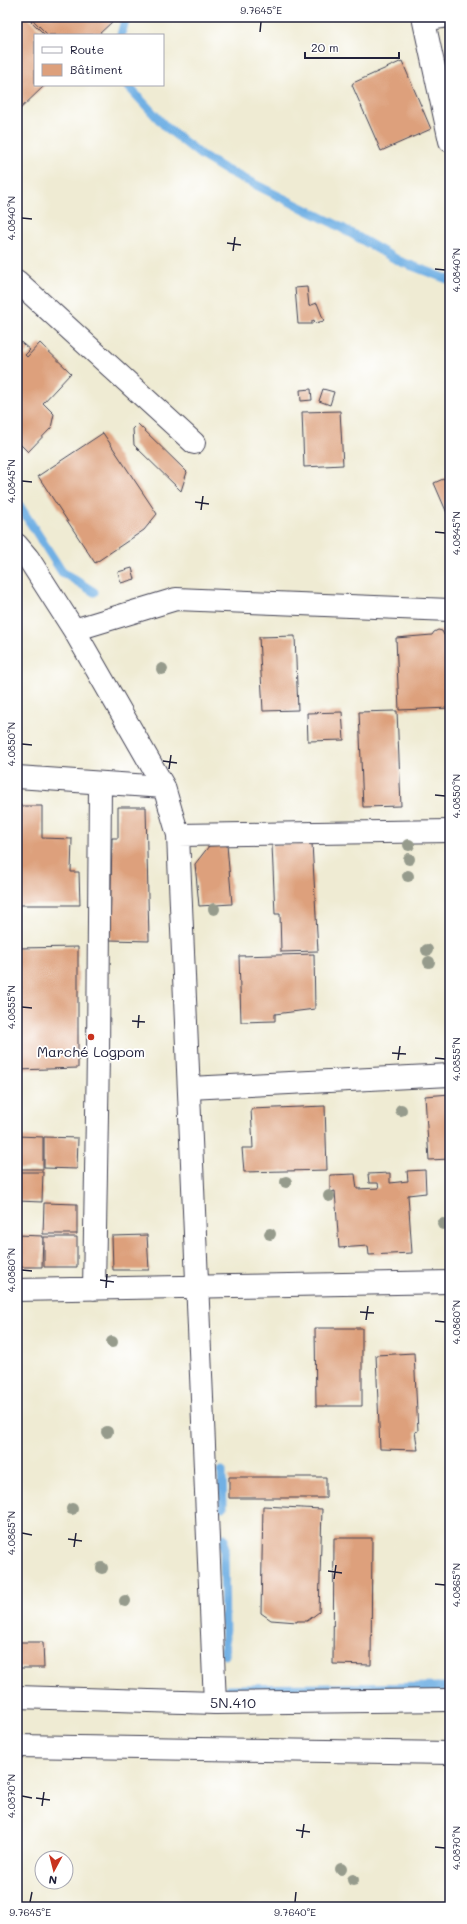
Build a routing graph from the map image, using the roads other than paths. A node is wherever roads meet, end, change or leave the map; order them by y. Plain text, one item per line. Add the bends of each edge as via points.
1 (430, 18) edge
2 (450, 141) edge
3 (17, 281) edge
4 (194, 443) dead end
5 (17, 545) edge
6 (450, 610) edge
7 (74, 630) junction
8 (17, 777) edge
9 (100, 784) junction
10 (164, 787) junction
11 (450, 831) edge
12 (178, 835) junction
13 (450, 1076) edge
14 (189, 1088) junction
15 (450, 1282) edge
16 (197, 1287) junction
17 (94, 1288) junction
18 (17, 1290) edge
19 (17, 1697) edge
20 (450, 1700) edge
21 (215, 1703) junction
22 (17, 1746) edge
23 (450, 1753) edge

1 - 2 street
3 - 4 street
5 - 7 street
6 - 7 street via 176,599
7 - 10 street
8 - 9 street
9 - 10 street
9 - 17 street
10 - 12 street
11 - 12 street
12 - 14 street
13 - 14 street
14 - 16 street
15 - 16 street
16 - 17 street
16 - 21 street
17 - 18 street
19 - 21 street, 5N.410
20 - 21 street, 5N.410
22 - 23 street

